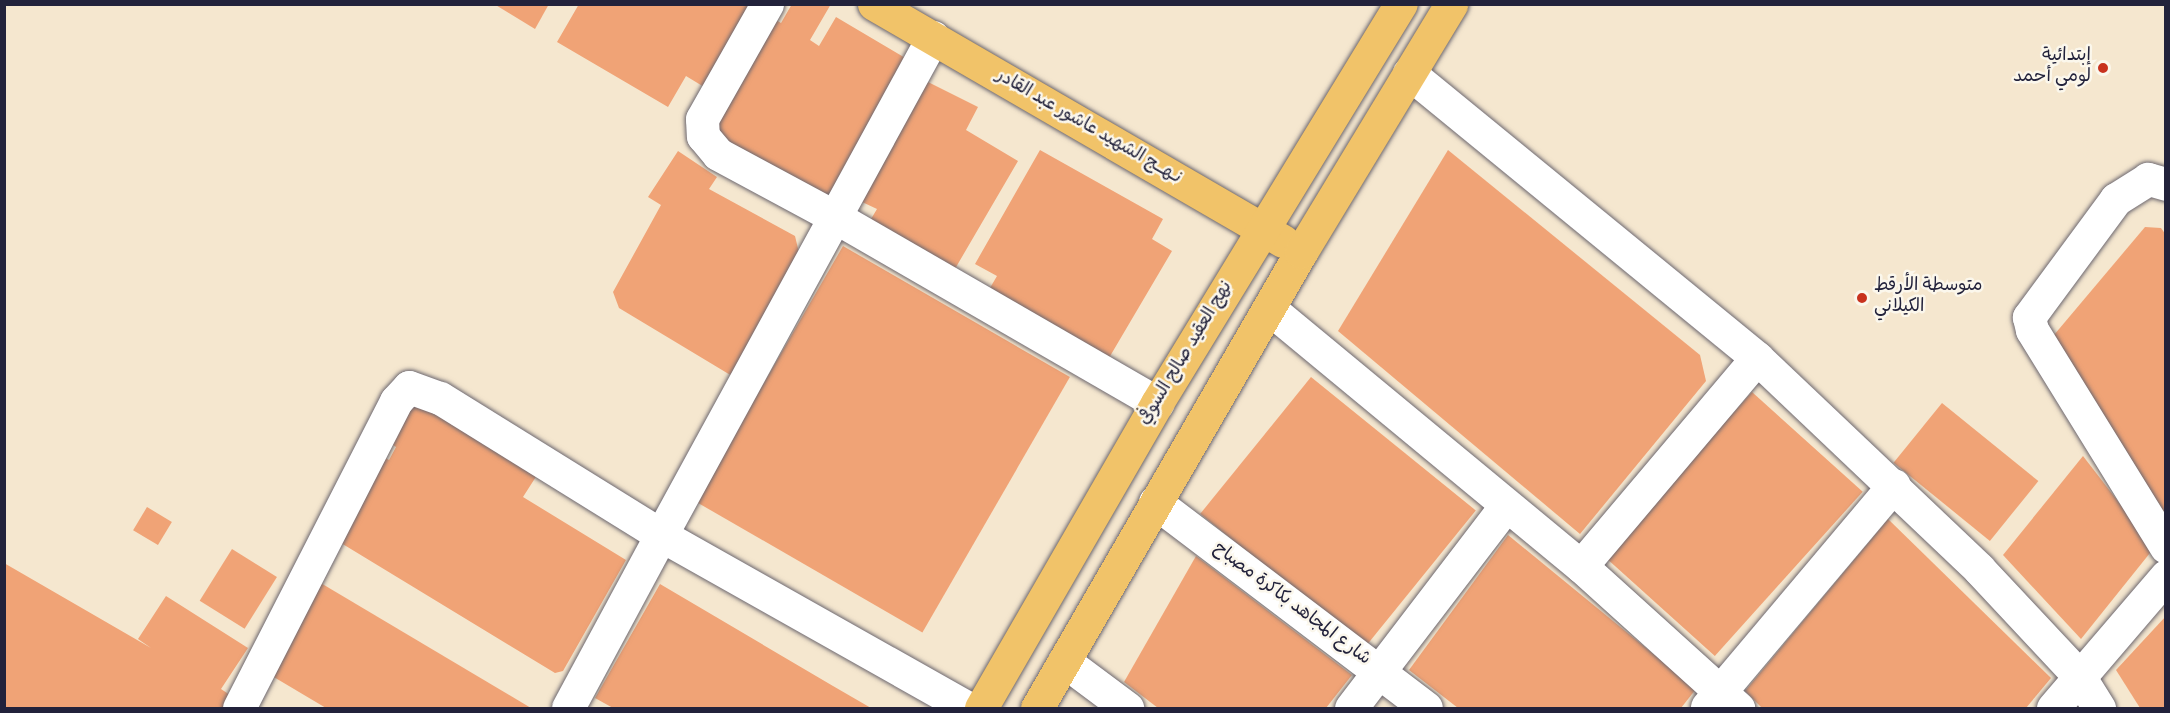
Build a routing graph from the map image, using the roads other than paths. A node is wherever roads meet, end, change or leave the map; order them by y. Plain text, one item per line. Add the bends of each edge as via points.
1 (767, 4) edge
2 (874, 4) edge
3 (1401, 4) edge
4 (1451, 4) edge
5 (933, 37) junction
6 (1408, 74) junction
7 (2166, 184) edge
8 (837, 218) junction
9 (1263, 230) junction
10 (1301, 252) junction
11 (1270, 309) junction
12 (1758, 358) junction
13 (1157, 403) junction
14 (1894, 485) junction
15 (1155, 502) junction
16 (1506, 505) junction
17 (661, 535) junction
18 (2166, 547) edge
19 (1581, 566) junction
20 (2166, 576) edge
21 (1064, 661) junction
22 (1379, 671) junction
23 (2079, 676) junction
24 (1722, 703) edge
25 (239, 708) edge
26 (568, 708) edge
27 (968, 708) edge
28 (981, 708) edge
29 (1037, 708) edge
30 (1127, 708) edge
31 (1351, 708) edge
32 (1426, 708) edge
33 (2053, 708) edge
34 (2099, 708) edge

1 - 8 street via 710,99 702,119 704,136 718,154 737,166
2 - 5 main road, نـهــج الشهيد عاشور عبد القادر
3 - 9 main road, نهج العقيد صالح السوفي
4 - 6 main road
5 - 8 street
5 - 9 main road, نـهــج الشهيد عاشور عبد القادر
6 - 10 main road
6 - 12 street
7 - 18 street via 2148,179 2116,199 2029,316 2032,330
8 - 13 street
8 - 17 street
9 - 10 main road, نـهــج الشهيد عاشور عبد القادر
9 - 13 main road, نهج العقيد صالح السوفي
10 - 11 main road
11 - 15 main road
11 - 16 street
12 - 14 street
12 - 19 street
13 - 28 main road, نهج العقيد صالح السوفي
14 - 23 street
14 - 24 street
15 - 21 main road
15 - 22 street, شارع المجاهد بكاكرة مصباح
16 - 19 street
16 - 22 street
17 - 25 street via 440,398 409,387 396,401
17 - 26 street
17 - 27 street
19 - 24 street
20 - 23 street
21 - 29 main road
21 - 30 street
22 - 31 street
22 - 32 street, شارع المجاهد بكاكرة مصباح
23 - 33 street
23 - 34 street

